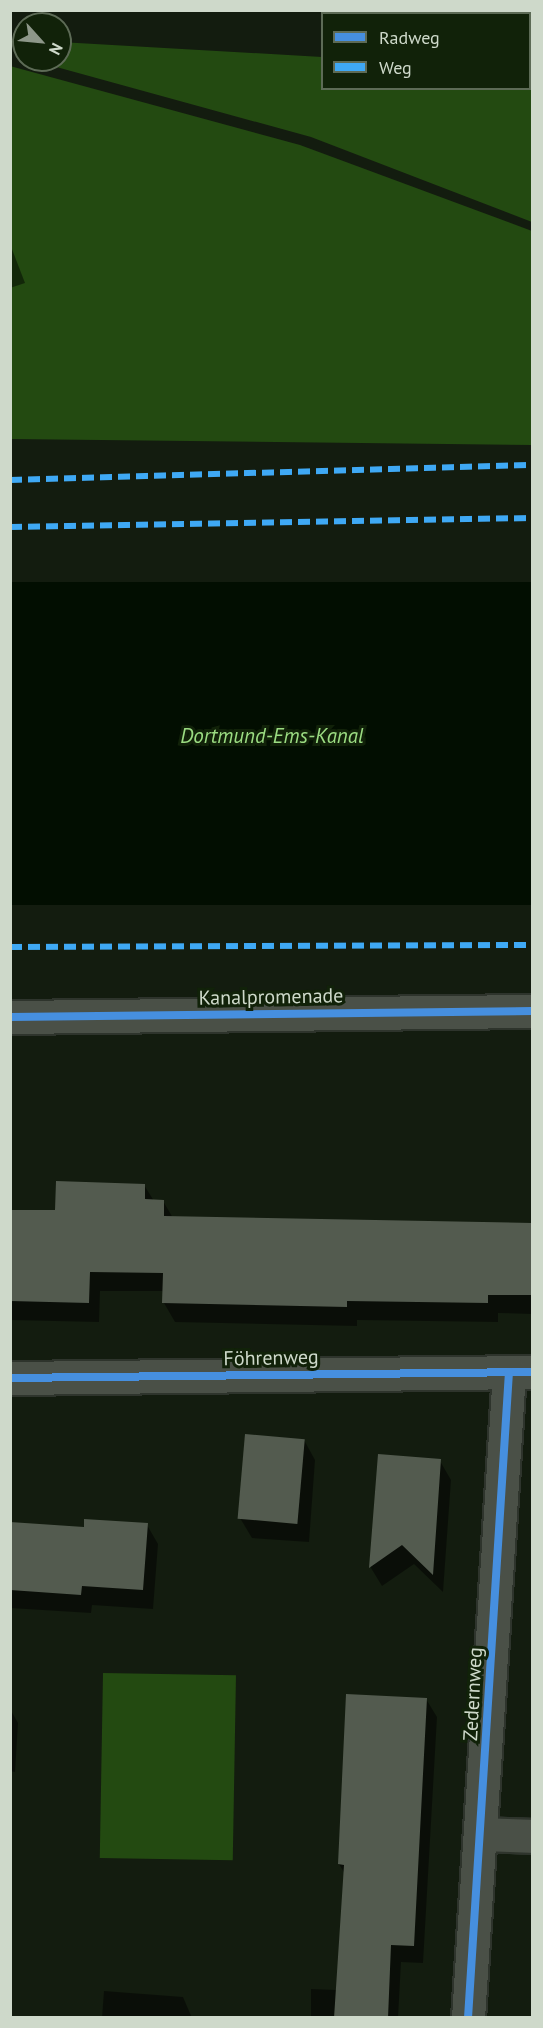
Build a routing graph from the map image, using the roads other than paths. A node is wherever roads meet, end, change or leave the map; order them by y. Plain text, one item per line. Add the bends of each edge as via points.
1 (532, 1011) edge
2 (10, 1017) edge
3 (520, 1372) edge
4 (10, 1378) edge
5 (481, 1833) junction
6 (532, 1836) edge
7 (468, 2018) edge

1 - 2 street, Kanalpromenade
3 - 4 street, Föhrenweg
3 - 5 street, Zedernweg
5 - 6 street
5 - 7 street, Zedernweg

